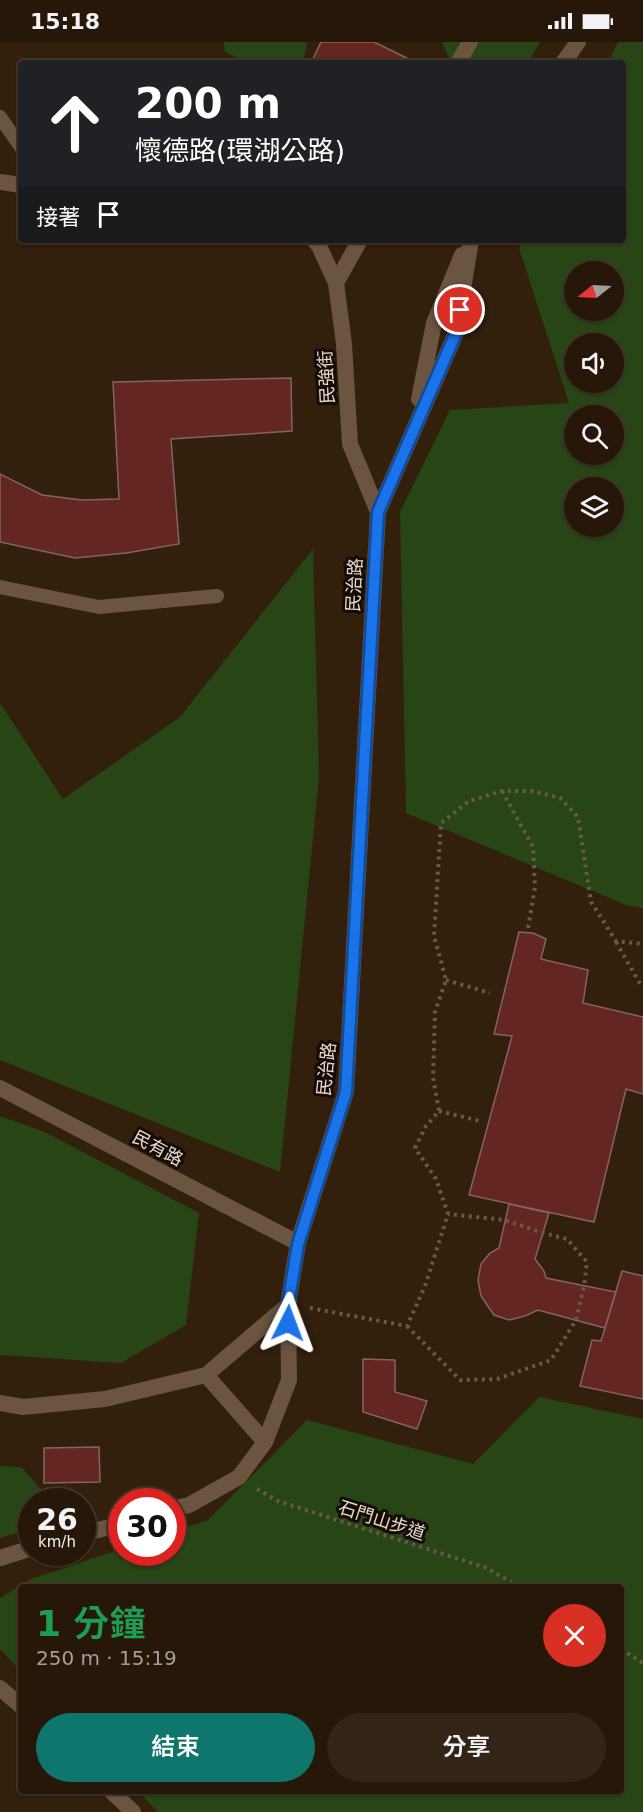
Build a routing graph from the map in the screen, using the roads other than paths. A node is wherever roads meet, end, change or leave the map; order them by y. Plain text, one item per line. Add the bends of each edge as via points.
1 (470, 42) edge
2 (578, 42) edge
3 (460, 60) edge
4 (565, 60) edge
5 (0, 117) edge
6 (18, 143) edge
7 (0, 182) edge
8 (18, 185) edge
9 (316, 243) edge
10 (358, 243) edge
11 (469, 243) edge
12 (336, 283) junction
13 (378, 512) junction
14 (0, 587) edge
15 (217, 596) dead end
16 (0, 1088) edge
17 (298, 1244) junction
18 (288, 1305) junction
19 (206, 1375) junction
20 (0, 1403) edge
21 (265, 1442) junction
22 (186, 1505) edge
23 (18, 1552) edge
24 (0, 1557) edge
25 (0, 1688) edge
26 (18, 1703) edge
27 (114, 1794) edge
28 (133, 1812) edge

1 - 3 street
2 - 4 street
5 - 6 lane
7 - 8 street
9 - 12 street, 民強街
10 - 12 street
11 - 13 street via 434,323 412,432
12 - 13 street, 民強街 via 350,444
13 - 17 street, 民治路 via 346,1092
14 - 15 lane via 99,607
16 - 17 street, 民有路
17 - 18 street, 民治路
18 - 19 street
18 - 21 street, 民治路 via 289,1380
19 - 20 street via 105,1399 23,1407
19 - 21 street
21 - 22 street, 民治路 via 238,1477
23 - 24 street
25 - 26 street
27 - 28 street

